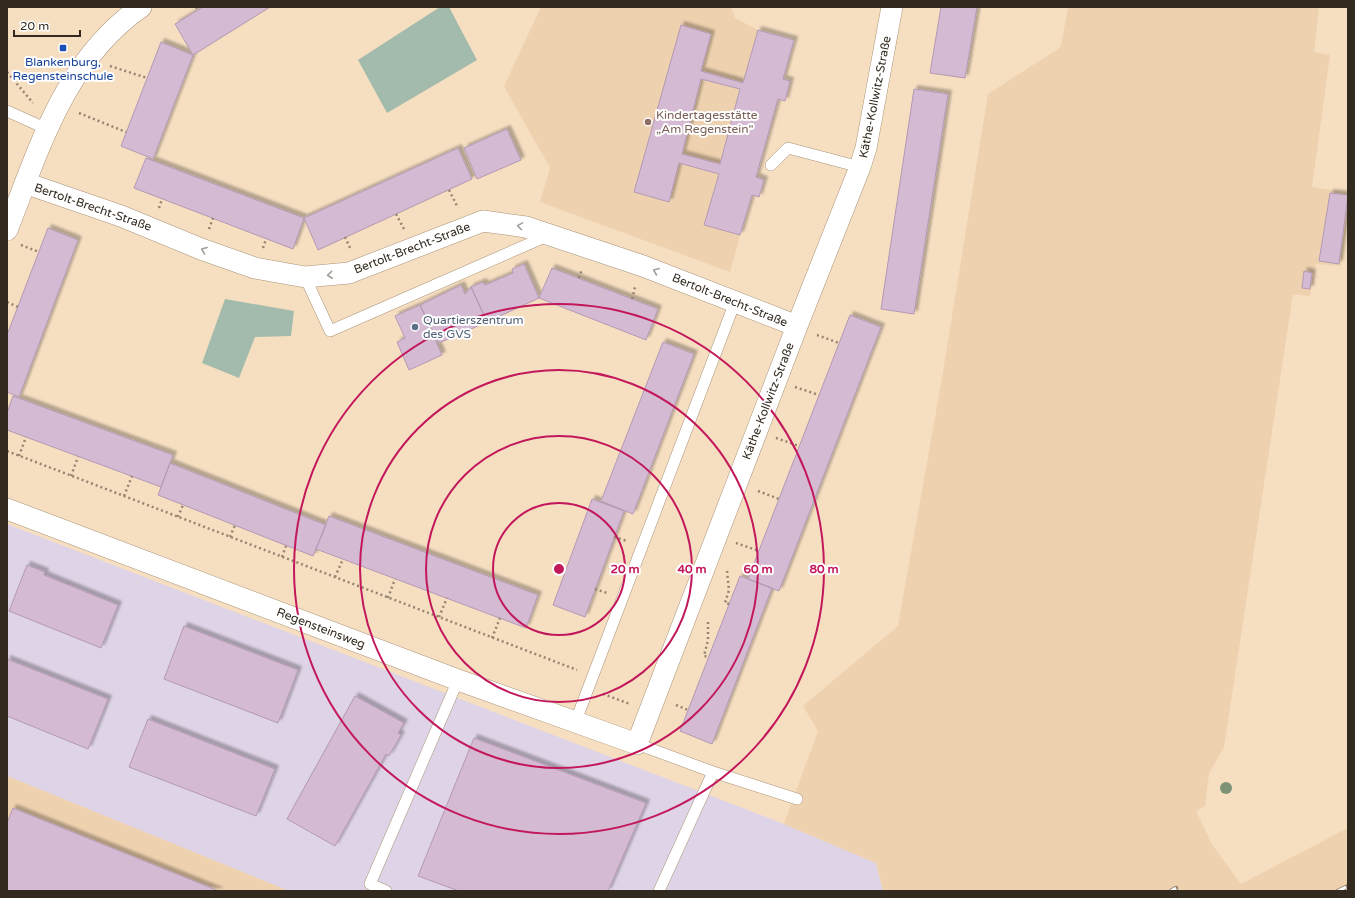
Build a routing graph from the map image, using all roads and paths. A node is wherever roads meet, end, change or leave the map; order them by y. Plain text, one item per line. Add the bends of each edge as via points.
1 (141, 7) edge
2 (892, 7) edge
3 (94, 51) junction
4 (7, 72) edge
5 (147, 78) dead end
6 (7, 111) edge
7 (53, 116) junction
8 (126, 132) dead end
9 (771, 165) dead end
10 (860, 167) junction
11 (25, 184) junction
12 (7, 230) edge
13 (550, 235) junction
14 (582, 267) dead end
15 (305, 277) junction
16 (579, 278) dead end
17 (635, 288) dead end
18 (632, 298) dead end
19 (7, 302) edge
20 (735, 302) junction
21 (18, 306) dead end
22 (797, 326) junction
23 (829, 339) dead end
24 (839, 343) dead end
25 (809, 392) dead end
26 (818, 395) dead end
27 (26, 437) dead end
28 (790, 442) dead end
29 (799, 446) dead end
30 (7, 451) edge
31 (19, 456) junction
32 (78, 457) dead end
33 (71, 476) junction
34 (132, 476) dead end
35 (769, 495) dead end
36 (124, 496) junction
37 (779, 499) dead end
38 (183, 505) dead end
39 (7, 509) edge
40 (178, 517) junction
41 (235, 525) dead end
42 (230, 537) junction
43 (286, 546) dead end
44 (750, 547) dead end
45 (759, 551) dead end
46 (282, 557) junction
47 (343, 559) dead end
48 (336, 577) junction
49 (395, 579) dead end
50 (388, 598) junction
51 (447, 598) dead end
52 (439, 617) junction
53 (500, 618) dead end
54 (492, 638) junction
55 (593, 676) junction
56 (458, 680) junction
57 (588, 689) junction
58 (650, 711) junction
59 (575, 723) junction
60 (637, 744) junction
61 (713, 772) junction
62 (797, 799) dead end
63 (386, 891) edge
64 (659, 891) edge

1 - 3 street via 112,31
2 - 10 street, Käthe-Kollwitz-Straße via 866,148
3 - 5 path via 108,65
3 - 7 street via 74,77
4 - 7 path via 34,105
6 - 7 lane
7 - 8 path
7 - 11 street
9 - 10 lane via 788,148
10 - 22 street, Käthe-Kollwitz-Straße
11 - 12 street
15 -> 11 street, Bertolt-Brecht-Straße via 256,268 201,249 121,216
13 -> 15 street, Bertolt-Brecht-Straße via 526,227 483,220 349,273
13 - 15 lane via 330,331
20 -> 13 street, Bertolt-Brecht-Straße via 643,266
14 - 16 path
17 - 18 path
19 - 21 path
20 - 22 street, Bertolt-Brecht-Straße
20 - 55 lane
22 - 58 street, Käthe-Kollwitz-Straße
23 - 24 path
25 - 26 path
27 - 31 path
28 - 29 path
30 - 31 path
31 - 33 path
32 - 33 path
33 - 36 path
34 - 36 path
35 - 37 path
36 - 40 path
38 - 40 path
39 - 56 street, Regensteinsweg
40 - 42 path
41 - 42 path
42 - 46 path
43 - 46 path
44 - 45 path
46 - 48 path
47 - 48 path
48 - 50 path
49 - 50 path
50 - 52 path
51 - 52 path
52 - 54 path
53 - 54 path
54 - 55 path
55 - 57 lane
56 - 59 street, Regensteinsweg
56 - 63 lane via 370,884
57 - 58 path
57 - 59 lane
58 - 60 street, Käthe-Kollwitz-Straße
59 - 60 street, Regensteinsweg
60 - 61 lane
61 - 62 lane
61 - 64 lane

